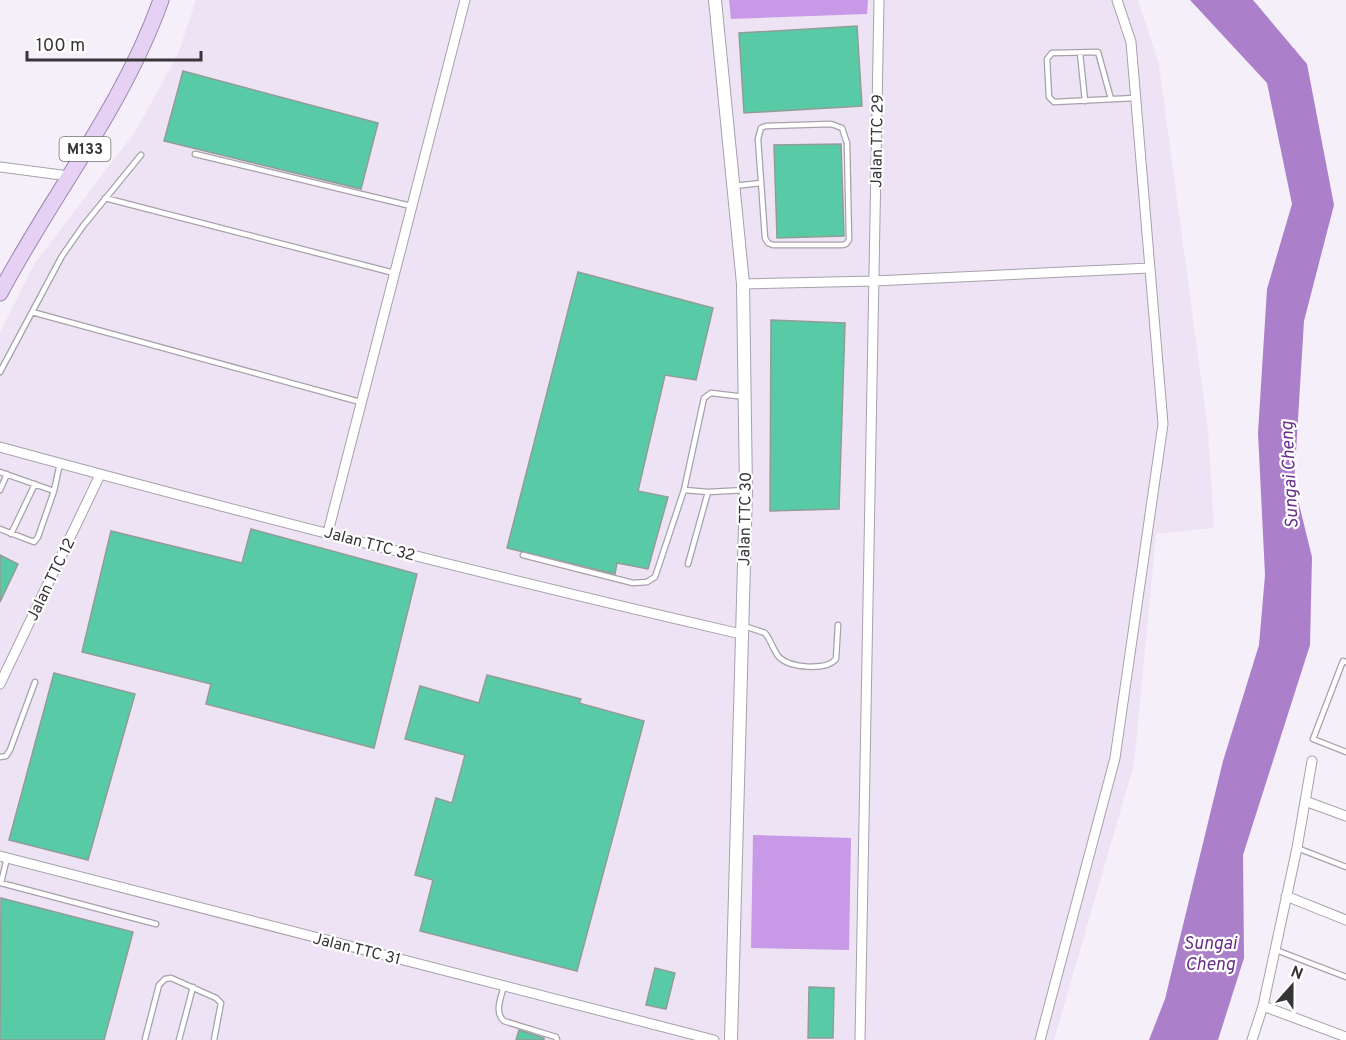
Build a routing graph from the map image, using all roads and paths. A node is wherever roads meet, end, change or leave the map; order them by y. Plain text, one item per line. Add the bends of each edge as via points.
1 (161, 0) edge
2 (465, 0) edge
3 (715, 0) edge
4 (879, 0) edge
5 (1117, 0) edge
6 (1080, 52) junction
7 (1135, 98) junction
8 (1111, 99) junction
9 (1085, 101) junction
10 (195, 154) dead end
11 (141, 155) dead end
12 (0, 167) edge
13 (69, 176) junction
14 (761, 183) junction
15 (734, 186) junction
16 (105, 198) junction
17 (411, 206) junction
18 (1150, 268) junction
19 (394, 273) junction
20 (874, 281) junction
21 (743, 284) junction
22 (0, 293) edge
23 (32, 312) junction
24 (0, 372) edge
25 (745, 397) junction
26 (360, 402) junction
27 (0, 447) edge
28 (60, 463) junction
29 (0, 472) edge
30 (7, 474) junction
31 (100, 475) junction
32 (35, 484) junction
33 (0, 490) edge
34 (684, 490) junction
35 (746, 490) junction
36 (54, 491) junction
37 (708, 492) junction
38 (0, 529) edge
39 (328, 532) junction
40 (11, 534) junction
41 (523, 555) dead end
42 (688, 564) dead end
43 (838, 625) dead end
44 (742, 630) junction
45 (1346, 662) edge
46 (35, 682) dead end
47 (0, 684) edge
48 (1346, 752) edge
49 (0, 757) edge
50 (1312, 761) dead end
51 (1305, 801) junction
52 (1346, 816) edge
53 (1296, 848) junction
54 (4, 857) edge
55 (1346, 867) edge
56 (0, 884) edge
57 (1286, 896) junction
58 (1346, 920) edge
59 (156, 924) dead end
60 (1274, 949) junction
61 (1346, 977) edge
62 (504, 986) junction
63 (193, 987) junction
64 (1263, 1006) junction
65 (1346, 1037) edge
66 (145, 1039) edge
67 (179, 1040) edge
68 (213, 1040) edge
69 (557, 1040) edge
70 (714, 1040) edge
71 (731, 1040) edge
72 (860, 1040) edge
73 (1040, 1040) edge
74 (1252, 1040) edge

1 - 13 main road, M133 via 128,77
2 - 17 street
3 - 15 street, Jalan TTC 30
4 - 20 street, Jalan TTC 29
5 - 7 street via 1131,42
6 - 8 lane via 1099,54
6 - 9 lane
6 - 9 lane via 1049,55 1049,97 1054,102
7 - 8 lane
7 - 18 street
8 - 9 lane
10 - 17 lane
11 - 16 lane
12 - 13 street
13 - 22 main road, M133
14 - 14 lane via 761,128 831,124 842,128 847,143 846,244 768,243
14 - 15 lane
15 - 21 street, Jalan TTC 30
16 - 19 lane
16 - 23 lane via 62,256
17 - 19 street
18 - 20 street
18 - 73 street via 1163,424 1114,758
19 - 26 street
20 - 21 street
20 - 72 street, Jalan TTC 29
21 - 25 street, Jalan TTC 30
23 - 24 lane
23 - 26 lane
25 - 34 lane via 711,393 704,398
25 - 35 street, Jalan TTC 30
26 - 39 street
27 - 28 street, Jalan TTC 32
28 - 31 street, Jalan TTC 32
28 - 36 lane
29 - 30 lane
30 - 32 lane
30 - 33 lane
31 - 39 street, Jalan TTC 32
31 - 47 street, Jalan TTC 12
32 - 36 lane
32 - 40 lane
34 - 37 lane
34 - 41 lane via 655,577 647,582 633,583
35 - 37 lane
35 - 44 street, Jalan TTC 30
36 - 40 lane via 34,542
37 - 42 lane
38 - 40 lane
39 - 44 street, Jalan TTC 32 via 520,583
43 - 44 lane via 836,659 814,666 787,663 765,633
44 - 71 street, Jalan TTC 30
45 - 48 lane via 1343,661 1312,739
46 - 49 lane via 10,750
50 - 51 street
51 - 52 street
51 - 53 street
53 - 55 lane
53 - 57 street
54 - 56 lane
54 - 62 street, Jalan TTC 31
56 - 59 lane
57 - 58 street
57 - 60 street
60 - 61 lane
60 - 64 street
62 - 69 lane via 499,1017
62 - 70 street, Jalan TTC 31
63 - 66 lane via 171,978 159,985
63 - 67 lane
63 - 68 lane via 221,1003
64 - 65 street
64 - 74 street

